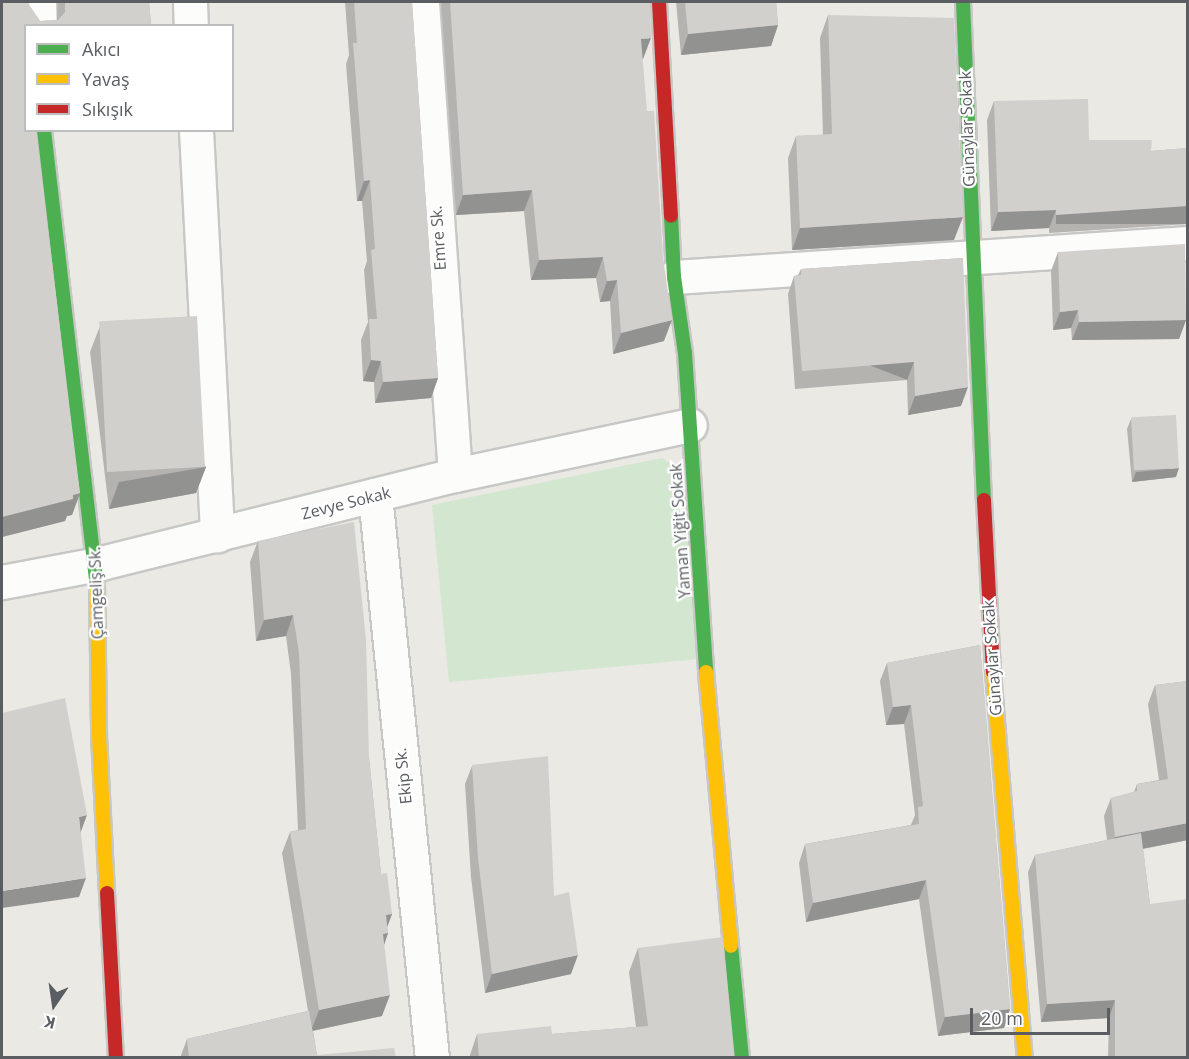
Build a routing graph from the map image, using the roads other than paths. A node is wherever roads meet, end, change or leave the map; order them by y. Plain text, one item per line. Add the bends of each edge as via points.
1 (39, 2) edge
2 (190, 2) edge
3 (422, 2) edge
4 (659, 2) edge
5 (963, 2) edge
6 (40, 24) edge
7 (191, 24) edge
8 (44, 132) edge
9 (196, 132) edge
10 (1188, 243) edge
11 (972, 257) junction
12 (674, 277) junction
13 (690, 425) junction
14 (455, 475) junction
15 (375, 495) junction
16 (217, 535) junction
17 (97, 564) junction
18 (2, 582) edge
19 (116, 1058) edge
20 (432, 1058) edge
21 (742, 1058) edge
22 (1025, 1058) edge

1 - 6 street
2 - 7 street
3 - 14 street, Emre Sk.
4 - 12 street, Yaman Yiğit Sokak
5 - 11 street, Günaylar Sokak
8 - 17 street, Çamgeliş Sk.
9 - 16 street
10 - 11 street
11 - 12 street
11 - 22 street, Günaylar Sokak via 994,696
12 - 13 street, Yaman Yiğit Sokak
13 - 14 street, Zevye Sokak
13 - 21 street, Yaman Yiğit Sokak via 706,685
14 - 15 street, Zevye Sokak
15 - 16 street, Zevye Sokak
15 - 20 street, Ekip Sk.
16 - 17 street, Zevye Sokak
17 - 18 street, Zevye Sokak
17 - 19 street, Çamgeliş Sk. via 99,736

